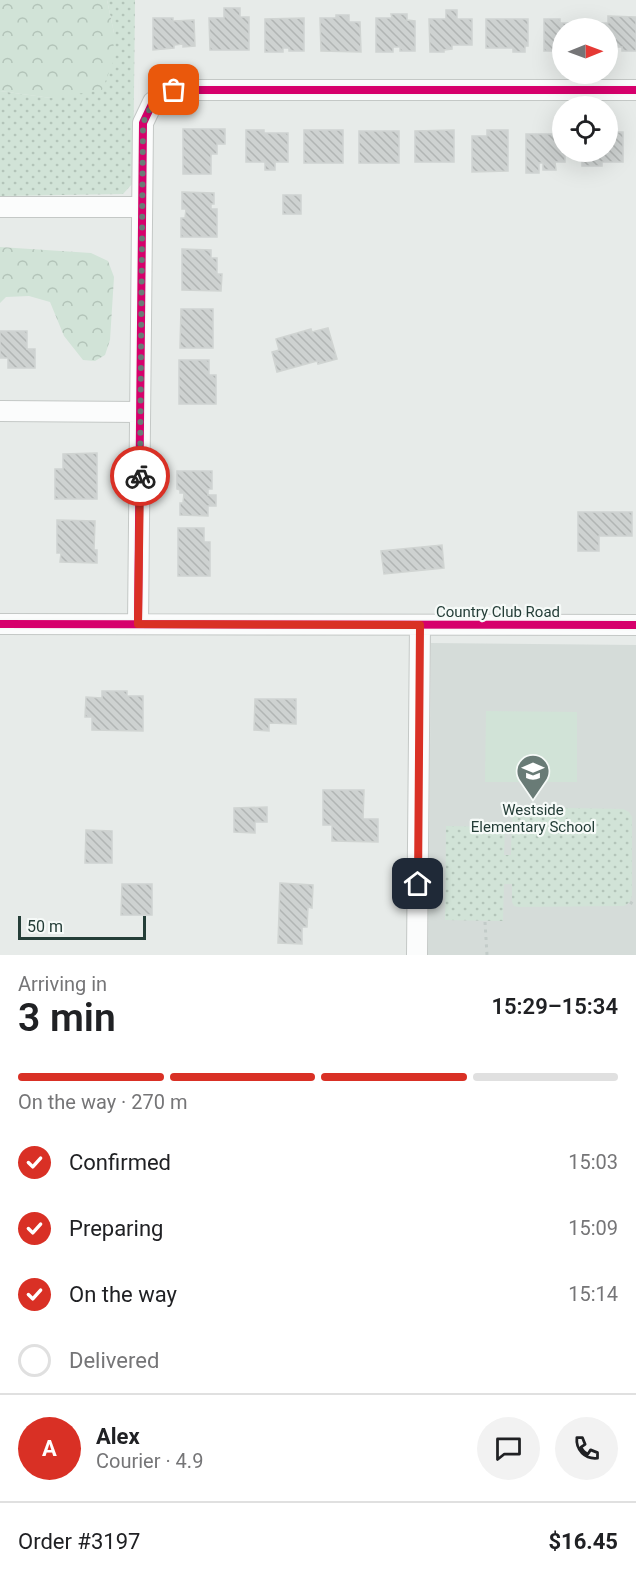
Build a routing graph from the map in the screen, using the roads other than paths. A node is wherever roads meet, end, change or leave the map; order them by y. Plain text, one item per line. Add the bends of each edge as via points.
1 (636, 90) edge
2 (0, 207) edge
3 (142, 207) junction
4 (0, 411) edge
5 (140, 412) junction
6 (0, 624) edge
7 (138, 624) junction
8 (420, 625) junction
9 (636, 625) edge
10 (417, 955) edge

1 - 3 street via 174,90 153,102 143,123
2 - 3 street
3 - 5 street
4 - 5 street
5 - 7 street
6 - 7 street, Country Club Road
7 - 8 street, Country Club Road
8 - 9 street, Country Club Road
8 - 10 street

